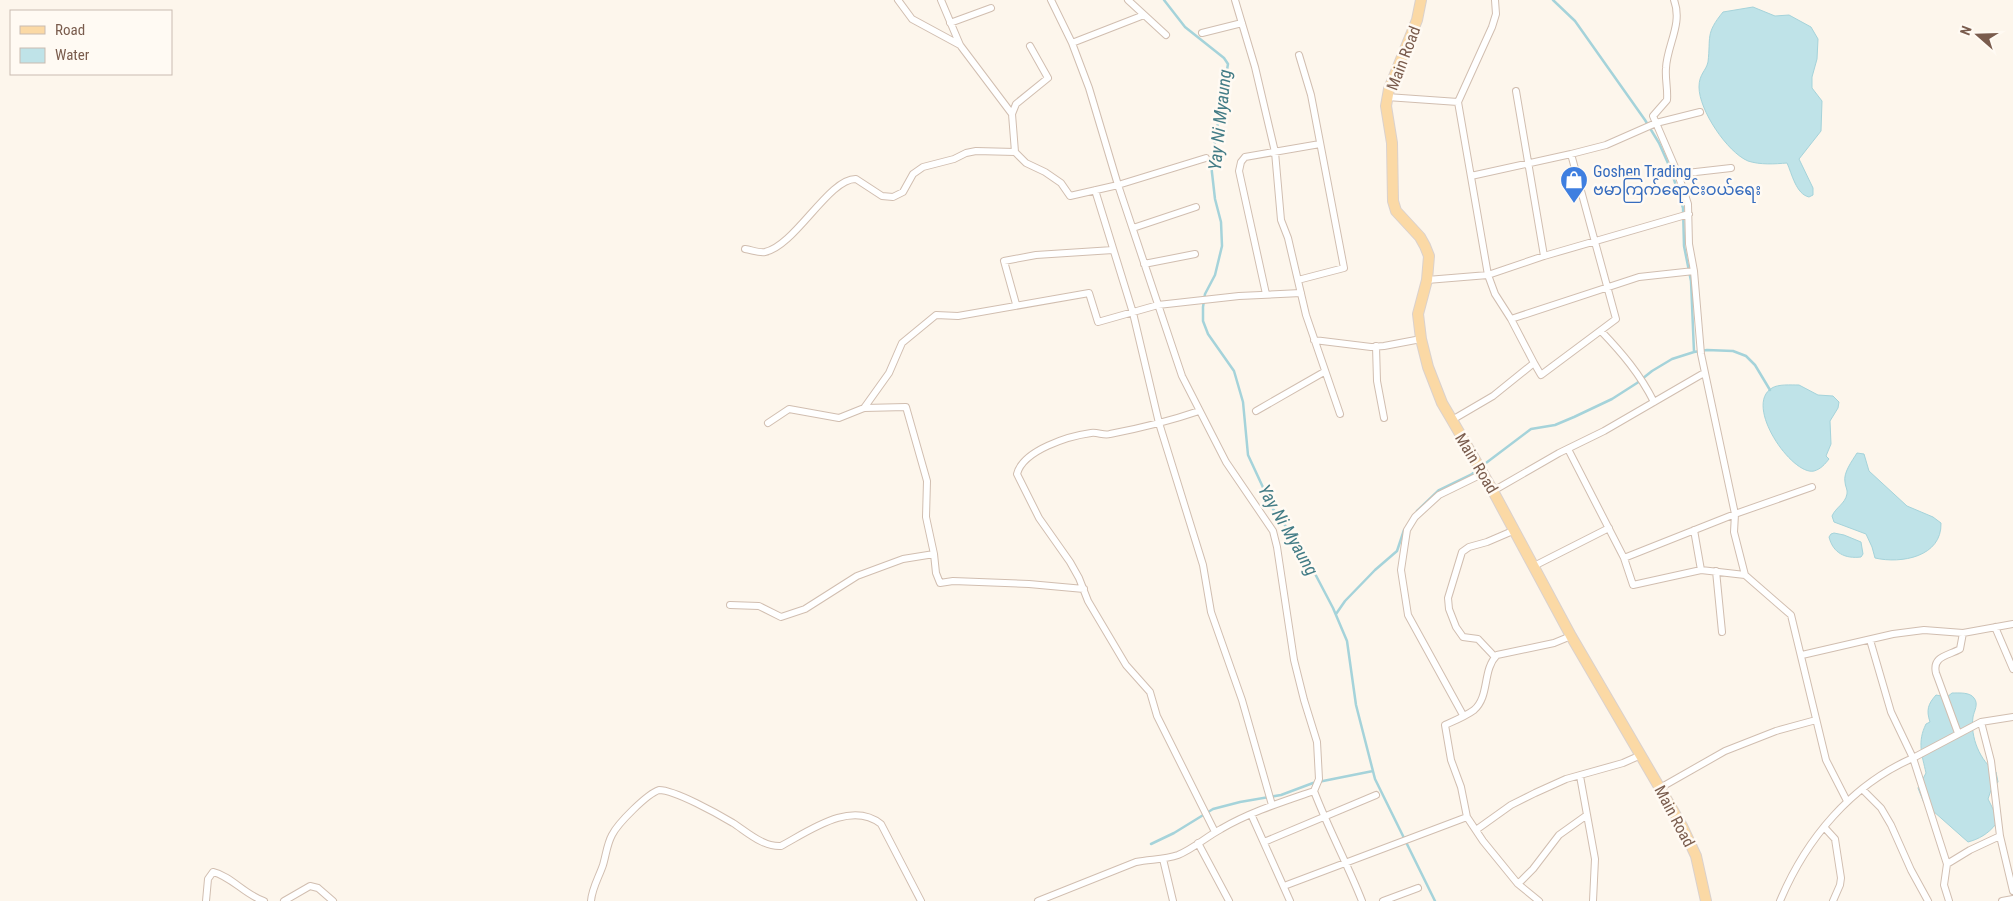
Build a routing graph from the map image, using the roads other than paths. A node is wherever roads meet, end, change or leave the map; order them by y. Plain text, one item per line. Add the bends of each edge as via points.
1 (898, 0) edge
2 (941, 0) edge
3 (1051, 0) edge
4 (1128, 0) edge
5 (1235, 0) edge
6 (1421, 0) edge
7 (1495, 0) edge
8 (1674, 0) edge
9 (991, 8) dead end
10 (1144, 15) junction
11 (950, 23) junction
12 (1242, 23) junction
13 (1202, 33) dead end
14 (1166, 36) dead end
15 (1072, 43) junction
16 (960, 45) junction
17 (1030, 46) dead end
18 (1299, 54) dead end
19 (1516, 91) dead end
20 (1387, 97) junction
21 (1458, 102) junction
22 (1700, 112) dead end
23 (1012, 114) junction
24 (1651, 125) junction
25 (1320, 144) junction
26 (1015, 152) junction
27 (1275, 152) junction
28 (1571, 154) junction
29 (1206, 158) dead end
30 (1527, 164) junction
31 (1731, 168) dead end
32 (1678, 174) junction
33 (1471, 176) junction
34 (1118, 184) junction
35 (1095, 190) junction
36 (1196, 207) dead end
37 (1684, 217) junction
38 (1133, 228) junction
39 (1595, 242) junction
40 (746, 249) dead end
41 (1113, 250) junction
42 (1195, 254) dead end
43 (1544, 256) junction
44 (1144, 264) junction
45 (1694, 271) junction
46 (1488, 275) junction
47 (1298, 280) junction
48 (1427, 280) junction
49 (1607, 286) junction
50 (1300, 293) junction
51 (1266, 294) junction
52 (1016, 304) junction
53 (1158, 305) junction
54 (1133, 313) junction
55 (1511, 319) junction
56 (1601, 331) junction
57 (1421, 339) junction
58 (1314, 340) junction
59 (1376, 346) junction
60 (1534, 363) junction
61 (1324, 372) junction
62 (1704, 373) junction
63 (1654, 402) junction
64 (864, 408) junction
65 (1199, 411) junction
66 (1256, 411) dead end
67 (1340, 414) dead end
68 (1384, 418) dead end
69 (1452, 420) junction
70 (768, 423) dead end
71 (1159, 423) junction
72 (1568, 449) junction
73 (1482, 474) junction
74 (1812, 486) dead end
75 (1494, 491) junction
76 (1736, 514) junction
77 (1608, 528) junction
78 (1514, 530) junction
79 (1694, 530) junction
80 (934, 554) junction
81 (1624, 558) junction
82 (1534, 566) junction
83 (1701, 570) junction
84 (1716, 571) junction
85 (1745, 575) junction
86 (1084, 589) junction
87 (730, 605) dead end
88 (2013, 624) edge
89 (1995, 627) junction
90 (1722, 632) dead end
91 (1963, 633) junction
92 (1571, 636) junction
93 (1870, 640) junction
94 (1802, 655) junction
95 (1495, 657) junction
96 (2013, 670) edge
97 (1463, 715) junction
98 (2013, 717) edge
99 (1816, 720) junction
100 (1981, 722) junction
101 (1958, 733) junction
102 (1641, 755) junction
103 (1913, 758) junction
104 (1580, 776) junction
105 (1660, 788) junction
106 (1863, 790) junction
107 (1314, 791) junction
108 (1376, 795) dead end
109 (1847, 801) junction
110 (1272, 805) junction
111 (1251, 814) junction
112 (1587, 815) junction
113 (1324, 816) junction
114 (1467, 817) junction
115 (1824, 828) junction
116 (1476, 830) junction
117 (1215, 832) junction
118 (2000, 836) junction
119 (1264, 842) junction
120 (1198, 843) junction
121 (1163, 859) junction
122 (1347, 862) junction
123 (1947, 864) junction
124 (1518, 884) junction
125 (1284, 886) junction
126 (1418, 888) dead end
127 (2013, 891) edge
128 (2013, 899) edge
129 (1042, 900) edge
130 (206, 901) edge
131 (264, 901) edge
132 (284, 901) edge
133 (333, 901) edge
134 (591, 901) edge
135 (921, 901) edge
136 (1172, 901) edge
137 (1229, 901) edge
138 (1290, 901) edge
139 (1362, 901) edge
140 (1383, 901) edge
141 (1539, 901) edge
142 (1593, 901) edge
143 (1706, 901) edge
144 (1780, 901) edge
145 (1833, 901) edge
146 (1928, 901) edge
147 (1949, 901) edge
148 (2002, 901) edge

1 - 16 street via 912,19
2 - 11 street
3 - 15 street
4 - 10 street
5 - 12 street
6 - 20 main road, Main Road via 1412,38
7 - 21 street via 1496,14 1492,27
8 - 24 street via 1678,9 1666,67 1667,100 1652,116
9 - 11 street
10 - 14 street
10 - 15 street
11 - 16 street
12 - 13 street
12 - 27 street
15 - 34 street
16 - 23 street
17 - 23 street via 1048,78 1019,100
18 - 25 street
19 - 30 street
20 - 21 street
20 - 48 main road, Main Road via 1393,201 1401,219 1425,246 1429,256
21 - 33 street
22 - 24 street
23 - 26 street
24 - 28 street via 1606,145
24 - 32 street
25 - 27 street
25 - 47 street via 1344,268
26 - 35 street via 1026,163 1061,183 1070,196
26 - 40 street via 976,151 923,167 913,174 903,192 893,198 882,196 856,179 848,180 782,244 765,252
27 - 47 street via 1281,220
27 - 51 street via 1245,157 1239,171
28 - 30 street
28 - 39 street
29 - 34 street
30 - 33 street
30 - 43 street
31 - 32 street
32 - 37 street
33 - 46 street
34 - 35 street
34 - 38 street
35 - 41 street
36 - 38 street
37 - 39 street
37 - 45 street
38 - 44 street
39 - 43 street
39 - 49 street
41 - 52 street via 1036,255 1004,261
41 - 54 street
42 - 44 street
43 - 46 street
44 - 53 street
45 - 49 street via 1648,275
45 - 62 street
46 - 48 street
46 - 55 street via 1495,294
47 - 50 street
48 - 57 main road, Main Road via 1418,314
49 - 55 street
49 - 56 street via 1616,318
50 - 51 street
50 - 58 street
51 - 53 street
52 - 54 street via 1089,293 1098,322
52 - 64 street via 958,316 936,315 902,343 889,372
53 - 54 street
53 - 65 street via 1182,376
54 - 71 street
55 - 60 street
56 - 60 street via 1541,375
56 - 63 street via 1626,357
57 - 59 street
57 - 69 main road, Main Road via 1428,366
58 - 59 street
58 - 61 street
59 - 68 street via 1377,381
60 - 69 street via 1493,396
61 - 66 street
61 - 67 street
62 - 63 street
62 - 76 street
63 - 72 street
64 - 70 street via 839,418 789,409
64 - 80 street via 906,407 928,480 926,517
65 - 71 street
65 - 107 street via 1226,462 1273,531 1294,660 1317,742 1319,779
69 - 73 main road, Main Road
71 - 86 street via 1107,435 1077,436 1040,449 1019,468 1017,474 1039,518 1070,562
71 - 110 street via 1203,565 1211,612 1242,700
72 - 75 street
72 - 77 street
73 - 75 main road, Main Road
73 - 97 street via 1439,495 1415,517 1407,530 1401,570 1408,615
74 - 76 street
75 - 78 main road, Main Road
76 - 79 street
76 - 85 street via 1734,532
77 - 81 street
77 - 82 street
78 - 82 main road, Main Road
78 - 95 street via 1462,552 1448,598 1449,609 1462,638 1478,639
79 - 81 street
79 - 83 street
80 - 86 street via 940,583 982,582
80 - 87 street via 903,559 857,576 805,609 781,617 758,606
81 - 83 street via 1633,585
82 - 92 main road, Main Road
83 - 84 street
84 - 85 street
84 - 90 street
85 - 94 street via 1791,615
86 - 117 street via 1126,665 1150,692 1157,716
88 - 89 street
89 - 91 street
89 - 96 street
91 - 93 street via 1924,630
91 - 101 street via 1960,649 1941,657 1935,665
92 - 95 street
92 - 102 main road, Main Road
93 - 94 street
93 - 103 street via 1891,712
94 - 99 street
95 - 97 street via 1487,670 1480,701 1474,710
97 - 114 street via 1445,726
98 - 100 street
99 - 105 street via 1725,751
99 - 109 street via 1826,760
100 - 101 street
100 - 118 street via 1991,761
101 - 103 street
102 - 104 street
102 - 105 main road, Main Road
103 - 106 street
103 - 123 street
104 - 112 street
104 - 116 street via 1566,779 1511,805
105 - 143 main road, Main Road via 1696,856
106 - 109 street
106 - 146 street via 1881,808
107 - 110 street
107 - 113 street
108 - 113 street
109 - 115 street
110 - 111 street
111 - 117 street
111 - 119 street
112 - 124 street via 1559,835
112 - 142 street via 1595,858
113 - 119 street
113 - 122 street
114 - 116 street
114 - 122 street
115 - 144 street via 1800,860
115 - 145 street via 1835,839 1841,878
116 - 124 street
117 - 120 street
118 - 123 street
118 - 127 street
119 - 125 street
120 - 121 street via 1180,854
120 - 137 street
121 - 129 street via 1136,862
121 - 136 street
122 - 125 street
122 - 139 street
123 - 147 street via 1944,885
124 - 141 street
125 - 138 street
126 - 140 street
128 - 148 street
130 - 131 street via 208,879 213,872
132 - 133 street via 310,886 318,888
134 - 135 street via 612,835 650,795 659,790 684,798 774,846 780,846 826,822 848,816 874,818 881,824

